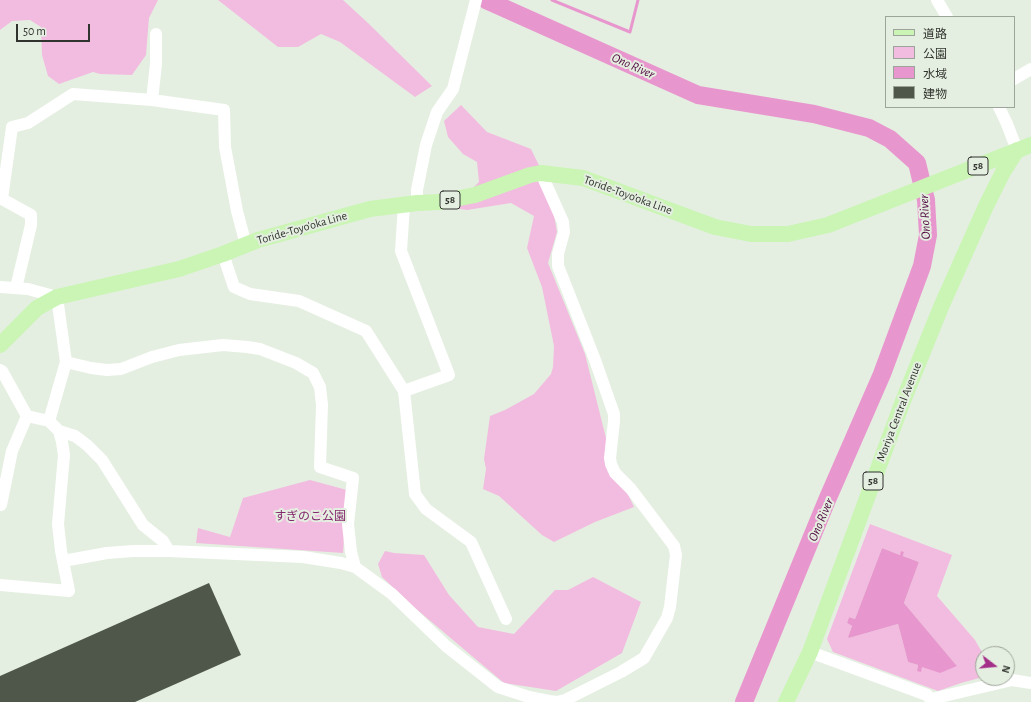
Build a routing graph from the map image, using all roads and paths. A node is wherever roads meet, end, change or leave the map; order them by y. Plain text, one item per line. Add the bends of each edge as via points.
1 (476, 0) edge
2 (936, 0) edge
3 (946, 16) edge
4 (156, 34) dead end
5 (1031, 69) edge
6 (1015, 78) edge
7 (152, 100) junction
8 (999, 108) edge
9 (6, 126) edge
10 (1024, 148) edge
11 (541, 173) junction
12 (410, 204) junction
13 (246, 245) junction
14 (224, 254) junction
15 (0, 287) edge
16 (16, 288) junction
17 (58, 297) junction
18 (0, 344) edge
19 (66, 362) junction
20 (0, 370) edge
21 (404, 391) junction
22 (27, 416) junction
23 (49, 421) junction
24 (59, 431) junction
25 (1, 505) dead end
26 (169, 551) junction
27 (63, 561) junction
28 (355, 567) junction
29 (0, 585) edge
30 (506, 619) dead end
31 (810, 652) junction
32 (1031, 683) edge
33 (932, 701) edge
34 (786, 702) edge

1 - 12 street via 453,89 437,112 426,145 417,190
2 - 3 street
4 - 7 street
5 - 6 street
7 - 9 street via 73,94 28,123
7 - 13 street via 224,110 225,147
8 - 10 street
9 - 16 street via 2,199 31,215 31,225
10 - 11 main road, Toride-Toyo'oka Line / 58 via 828,225 788,234 751,234 715,227 583,178
10 - 31 main road, Moriya Central Avenue / 58 via 1003,172 941,307 903,401
11 - 12 main road, Toride-Toyo'oka Line / 58 via 475,195 440,202
11 - 28 street via 564,232 558,254 558,266 614,414 611,464 615,473 631,489 674,546 676,555 667,618 644,658 565,700 548,701 498,687 446,646 392,594
12 - 13 main road, Toride-Toyo'oka Line / 58 via 370,209
12 - 21 street via 401,251 449,375
13 - 14 main road, Toride-Toyo'oka Line / 58
14 - 17 main road, Toride-Toyo'oka Line / 58 via 179,268
14 - 21 street via 234,287 250,294 299,301 366,331
15 - 16 street
16 - 17 street
17 - 18 main road, Toride-Toyo'oka Line / 58 via 37,308
17 - 19 street
19 - 23 street
19 - 28 street via 91,368 121,369 179,350 222,345 260,349 296,363 313,374 320,387 322,405 320,467 354,478 348,524
20 - 22 street
21 - 30 street via 415,494 426,509 471,542
22 - 23 street
22 - 25 street via 12,451
23 - 24 street
24 - 26 street via 75,436 102,460 143,525 163,541
24 - 27 street via 64,455 58,524
26 - 27 street via 107,553
26 - 28 street via 303,557
27 - 29 street via 69,591
31 - 33 street via 905,686 927,695
31 - 34 main road, Moriya Central Avenue / 58
32 - 33 street via 1012,680

